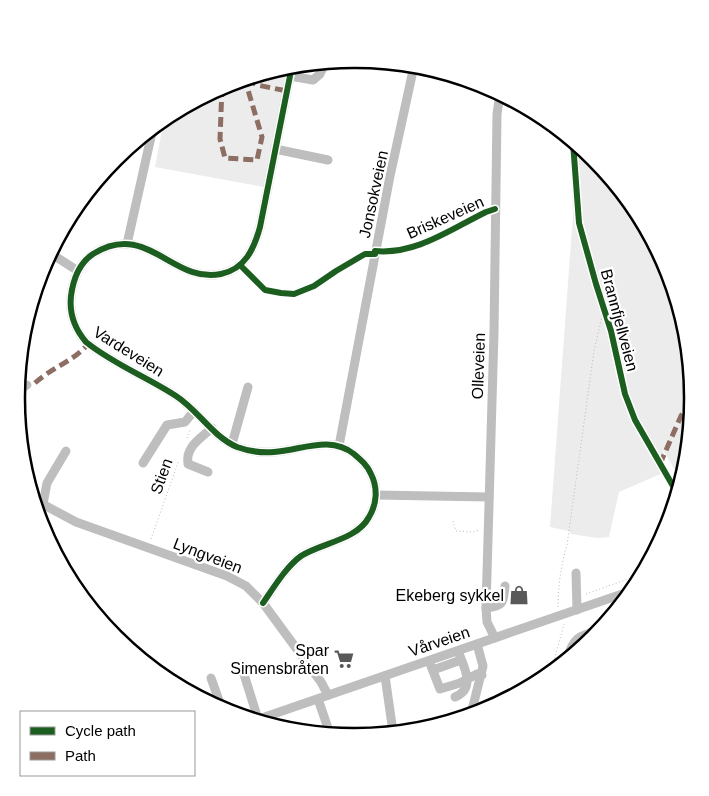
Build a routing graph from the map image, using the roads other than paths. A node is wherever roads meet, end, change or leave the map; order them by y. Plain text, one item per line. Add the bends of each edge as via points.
1 (322, 70) edge
2 (412, 74) edge
3 (290, 76) joint
4 (499, 102) edge
5 (150, 140) edge
6 (275, 149) junction
7 (328, 160) dead end
8 (127, 244) junction
9 (57, 257) edge
10 (78, 271) junction
11 (248, 387) dead end
12 (194, 411) junction
13 (212, 428) junction
14 (232, 444) junction
15 (339, 446) junction
16 (66, 451) dead end
17 (143, 463) dead end
18 (208, 472) dead end
19 (376, 495) junction
20 (489, 497) junction
21 (43, 504) joint
22 (576, 573) dead end
23 (505, 586) dead end
24 (613, 602) edge
25 (263, 603) junction
26 (486, 608) junction
27 (577, 610) junction
28 (583, 635) edge
29 (495, 638) junction
30 (477, 644) junction
31 (571, 647) edge
32 (458, 651) junction
33 (461, 660) junction
34 (242, 668) dead end
35 (482, 674) junction
36 (385, 676) junction
37 (211, 678) dead end
38 (466, 680) junction
39 (328, 696) junction
40 (455, 696) dead end
41 (218, 698) edge
42 (318, 699) junction
43 (474, 705) edge
44 (255, 712) edge
45 (268, 716) edge
46 (327, 726) edge
47 (392, 726) edge

1 - 3 street via 313,80
2 - 15 street, Jonsokveien
3 - 6 street, Vardeveien
4 - 20 street, Olleveien
5 - 8 street
6 - 7 street
6 - 8 street, Vardeveien via 258,235 250,254 234,269 220,274 196,274 158,253
8 - 10 street, Vardeveien via 96,252
9 - 10 street
10 - 12 street, Vardeveien via 70,305 78,332 94,348 176,396
11 - 14 street
12 - 13 street, Vardeveien
12 - 17 street via 187,421 167,425
13 - 14 street, Vardeveien
13 - 18 street via 196,441 187,461 191,466
14 - 15 street, Vardeveien via 253,451 273,452 326,444
15 - 19 street via 348,449 367,466
16 - 21 street via 47,483
19 - 20 street
19 - 25 street via 375,505 364,525 301,556
20 - 26 street, Olleveien
21 - 25 street, Lyngveien via 76,522 227,576 246,586
22 - 27 street via 572,598
23 - 26 street via 501,604
24 - 27 street, Vårveien
25 - 39 street, Lyngveien
26 - 29 street, Olleveien via 486,619
27 - 29 street, Vårveien
28 - 31 street
29 - 30 street, Vårveien
30 - 32 street, Vårveien
30 - 35 street via 483,662
32 - 33 street
32 - 36 street, Vårveien
33 - 38 street via 467,672
33 - 38 street via 432,668 440,689
34 - 44 street
35 - 38 street
35 - 43 street
36 - 39 street, Vårveien
36 - 47 street
37 - 41 street
38 - 40 street via 464,692
39 - 42 street, Vårveien
42 - 45 street, Vårveien
42 - 46 street

